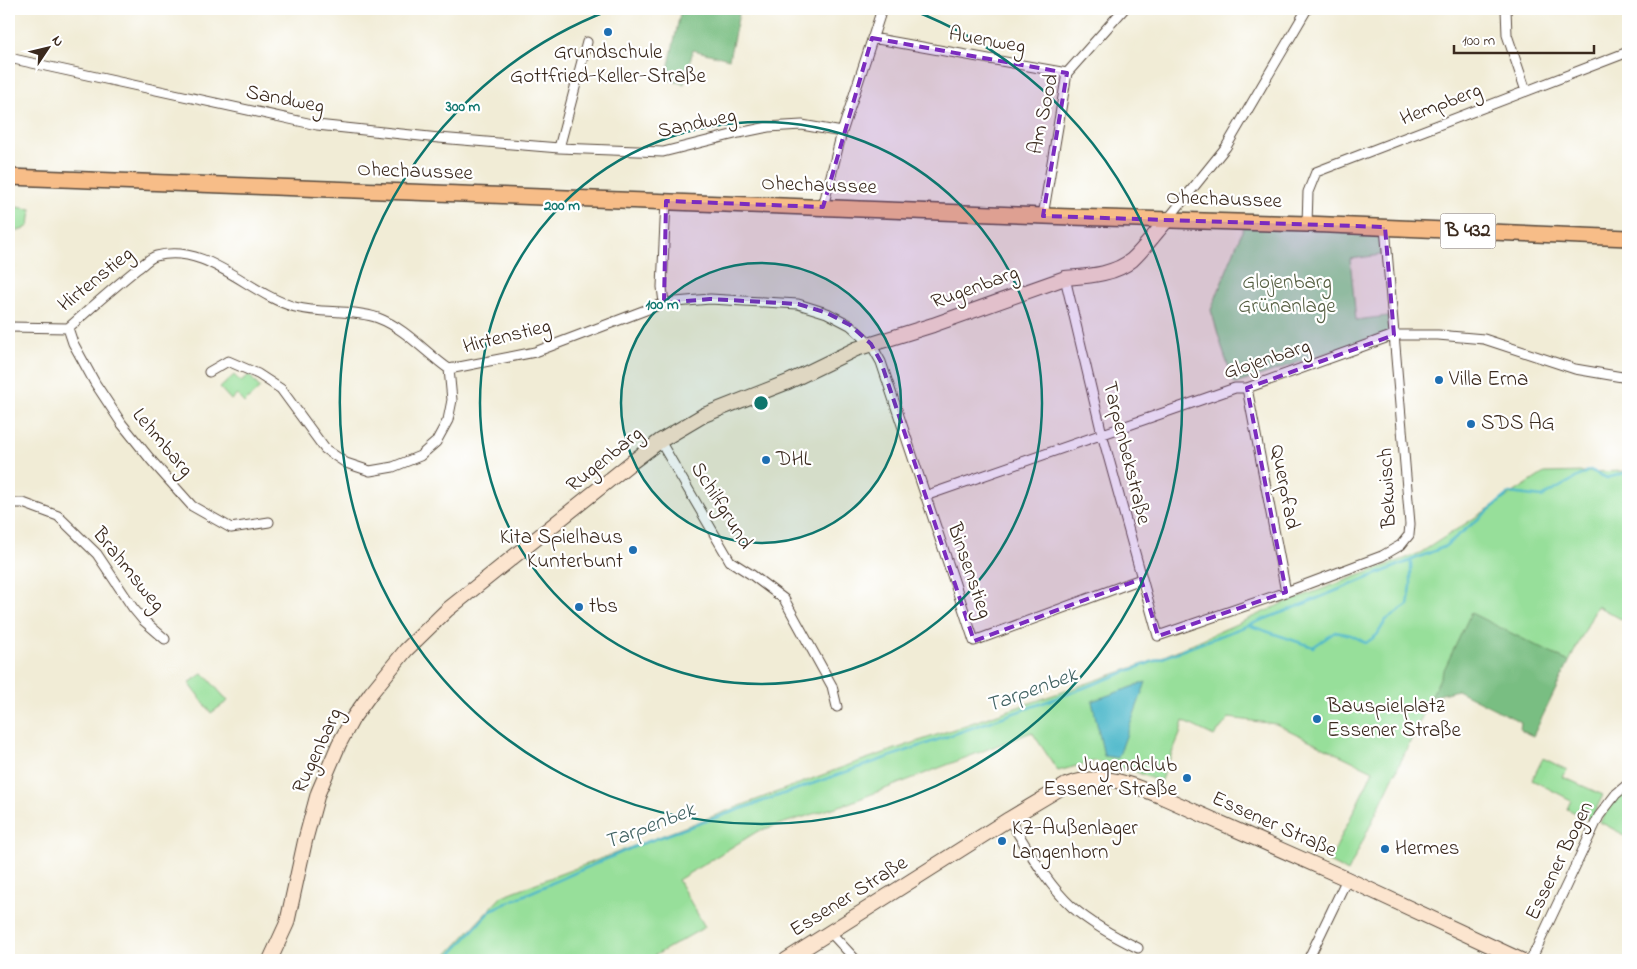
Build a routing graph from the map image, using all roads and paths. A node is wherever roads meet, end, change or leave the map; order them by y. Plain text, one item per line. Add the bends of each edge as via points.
1 (882, 9) edge
2 (1124, 9) edge
3 (1307, 9) edge
4 (1506, 9) edge
5 (872, 38) junction
6 (587, 42) dead end
7 (1628, 52) edge
8 (9, 58) edge
9 (1067, 73) junction
10 (1526, 92) junction
11 (842, 132) junction
12 (559, 148) junction
13 (9, 177) edge
14 (666, 201) junction
15 (823, 207) junction
16 (1043, 216) junction
17 (1168, 219) junction
18 (1307, 224) junction
19 (1385, 227) junction
20 (1628, 238) edge
21 (1065, 278) junction
22 (664, 303) junction
23 (9, 327) edge
24 (68, 328) junction
25 (1394, 335) junction
26 (871, 344) junction
27 (449, 369) junction
28 (209, 372) dead end
29 (1628, 378) edge
30 (1247, 388) junction
31 (1102, 434) junction
32 (660, 441) junction
33 (925, 496) junction
34 (9, 503) edge
35 (269, 522) dead end
36 (1141, 578) junction
37 (1286, 592) junction
38 (1158, 636) joint
39 (165, 639) dead end
40 (837, 707) dead end
41 (1628, 784) edge
42 (1009, 819) junction
43 (1347, 879) junction
44 (830, 932) junction
45 (1138, 948) dead end
46 (270, 960) edge
47 (786, 960) edge
48 (856, 960) edge
49 (1308, 960) edge
50 (1522, 960) edge
51 (1531, 960) edge

1 - 5 street
2 - 9 street, Am Sood
3 - 17 street via 1226,147
4 - 10 street via 1508,35
5 - 9 street, Auenweg
5 - 11 street
6 - 12 street
7 - 10 street, Hempberg
8 - 12 street, Sandweg via 317,125
9 - 16 street, Am Sood
10 - 18 street, Hempberg via 1316,172 1308,192
11 - 12 street, Sandweg via 802,125 768,127 663,152
11 - 15 street
13 - 14 main road, Ohechaussee / B 432
14 - 15 main road, Ohechaussee / B 432
14 - 22 street
15 - 16 main road, Ohechaussee / B 432
16 - 17 main road, Ohechaussee / B 432
17 - 18 main road, Ohechaussee / B 432
17 - 21 street, Rugenbarg via 1131,261 1102,274
18 - 19 main road, Ohechaussee / B 432
19 - 20 main road, Ohechaussee / B 432
19 - 25 street, Bekwisch
21 - 26 street, Rugenbarg
21 - 31 street, Tarpenbekstraße
22 - 26 street, Hirtenstieg via 710,299 798,304 827,312 850,325
22 - 27 street, Hirtenstieg via 535,352
23 - 24 street, Hirtenstieg
24 - 27 street, Hirtenstieg via 154,256 174,254 221,268 259,292 294,307 378,318 402,332
24 - 35 street, Lehmbarg via 73,343 122,424 192,506 231,528
25 - 29 street, Glojenbarg via 1484,339 1575,368
25 - 30 street, Glojenbarg
25 - 37 street, Bekwisch via 1409,536 1382,556
26 - 32 street, Rugenbarg via 780,386 708,413
26 - 33 street, Binsenstieg via 881,362
27 - 28 street via 452,400 448,420 436,442 420,456 402,464 370,471 346,462 325,448 281,389 258,374 228,361
30 - 31 street, Glojenbarg via 1235,388
30 - 37 street, Querpfad
31 - 33 street, Glojenbarg
31 - 36 street, Tarpenbekstraße
32 - 40 street, Schilfgrund via 730,561 784,599 832,686
32 - 46 street, Rugenbarg via 447,610 406,650 371,693 339,744 318,793 287,923
33 - 36 street, Binsenstieg via 974,641
34 - 39 street, Brahmsweg via 22,503 58,516 97,554 133,608
36 - 38 street, Tarpenbekstraße
37 - 38 street, Bekwisch
41 - 51 street, Essener Bogen via 1611,799 1599,816
42 - 43 street, Essener Straße via 1066,785 1088,779 1109,779 1129,783 1160,796
42 - 44 street, Essener Straße
42 - 45 street via 1044,874 1064,898 1090,920
43 - 49 street
43 - 50 street, Essener Straße
44 - 47 street, Essener Straße
44 - 48 street

